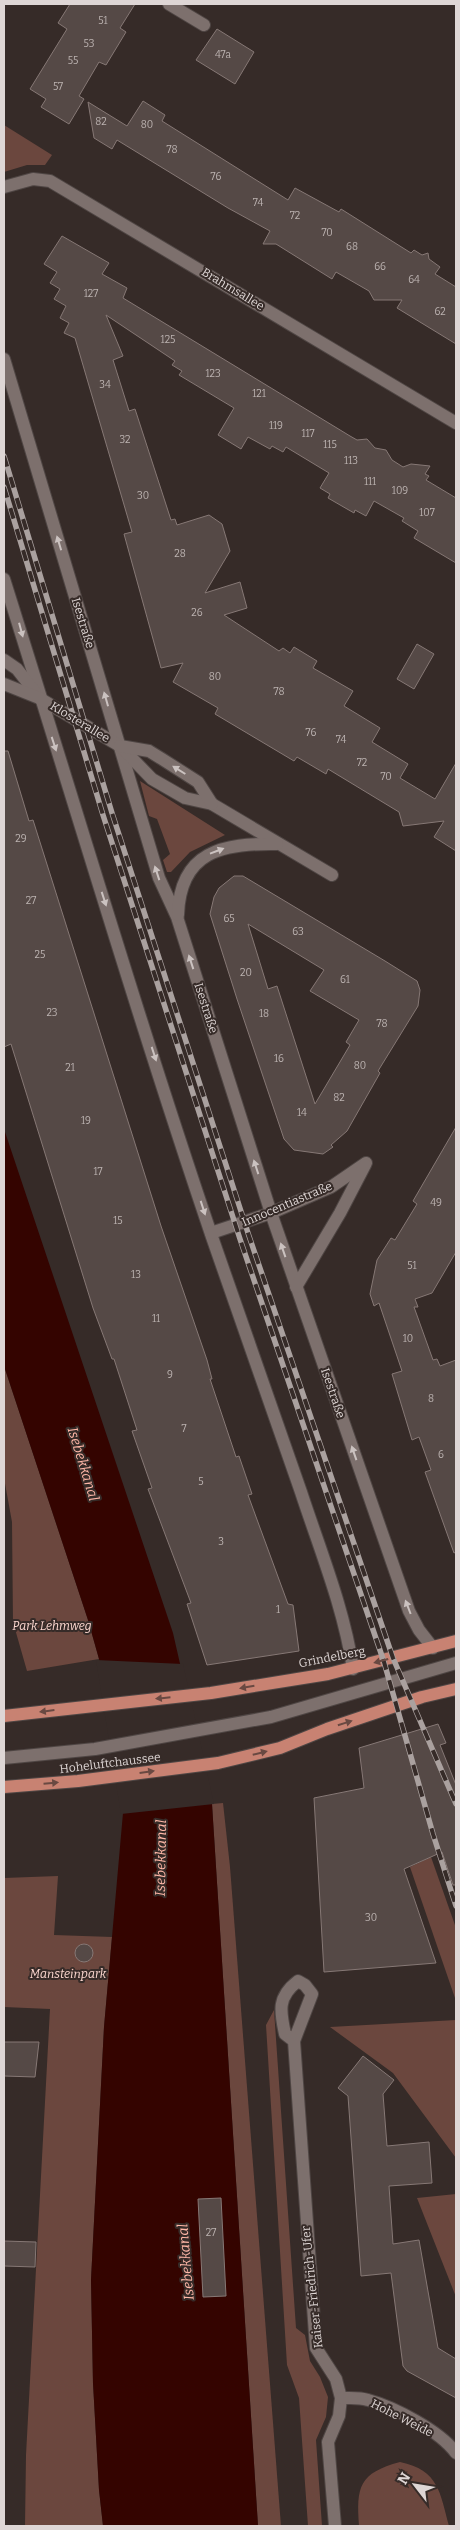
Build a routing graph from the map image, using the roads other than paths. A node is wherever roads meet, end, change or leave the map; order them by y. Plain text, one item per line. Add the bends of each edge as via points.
1 (169, 4) edge
2 (204, 25) dead end
3 (4, 187) edge
4 (4, 359) edge
5 (456, 423) edge
6 (4, 583) edge
7 (4, 660) edge
8 (4, 684) edge
9 (40, 698) junction
10 (120, 746) junction
11 (212, 804) junction
12 (280, 844) junction
13 (332, 875) dead end
14 (178, 917) junction
15 (271, 1213) junction
16 (211, 1233) junction
17 (296, 1287) junction
18 (456, 1641) edge
19 (433, 1648) junction
20 (456, 1663) edge
21 (353, 1669) junction
22 (456, 1689) edge
23 (4, 1716) edge
24 (4, 1758) edge
25 (4, 1787) edge
26 (294, 2041) dead end
27 (341, 2398) junction
28 (456, 2453) edge
29 (335, 2526) edge

1 - 2 street
3 - 5 street, Brahmsallee via 33,180 50,181
10 -> 4 street, Isestraße
6 -> 9 street via 14,606
7 - 9 street, Klosterallee via 17,669
8 - 9 street, Klosterallee
9 - 10 street, Klosterallee
9 -> 16 street
10 - 11 street, Klosterallee via 152,778 185,798
11 -> 10 street, Klosterallee via 198,782 162,759 149,751
14 -> 10 street, Isestraße via 158,878
11 - 12 street, Klosterallee
12 - 13 street, Klosterallee
14 -> 12 street, Klosterallee via 183,882 210,852 248,843
15 -> 14 street, Isestraße
15 - 16 street, Innocentiastraße
17 -> 15 street, Isestraße
15 - 17 street, Innocentiastraße via 331,1188 366,1162
16 - 21 street via 325,1564 346,1629
19 -> 17 street, Isestraße via 409,1611
18 - 19 main road, Grindelberg
19 -> 21 main road, Grindelberg
20 - 24 street via 322,1704 215,1728 95,1749
21 -> 23 main road, Grindelberg via 211,1693
25 -> 22 main road, Hoheluftchaussee via 98,1779 218,1763 280,1748 336,1726
26 - 27 street, Kaiser-Friedrich-Ufer via 316,2348 336,2379
27 - 28 street, Hohe Weide via 368,2400 387,2408 439,2437
27 - 29 street, Kaiser-Friedrich-Ufer via 339,2416 328,2442

